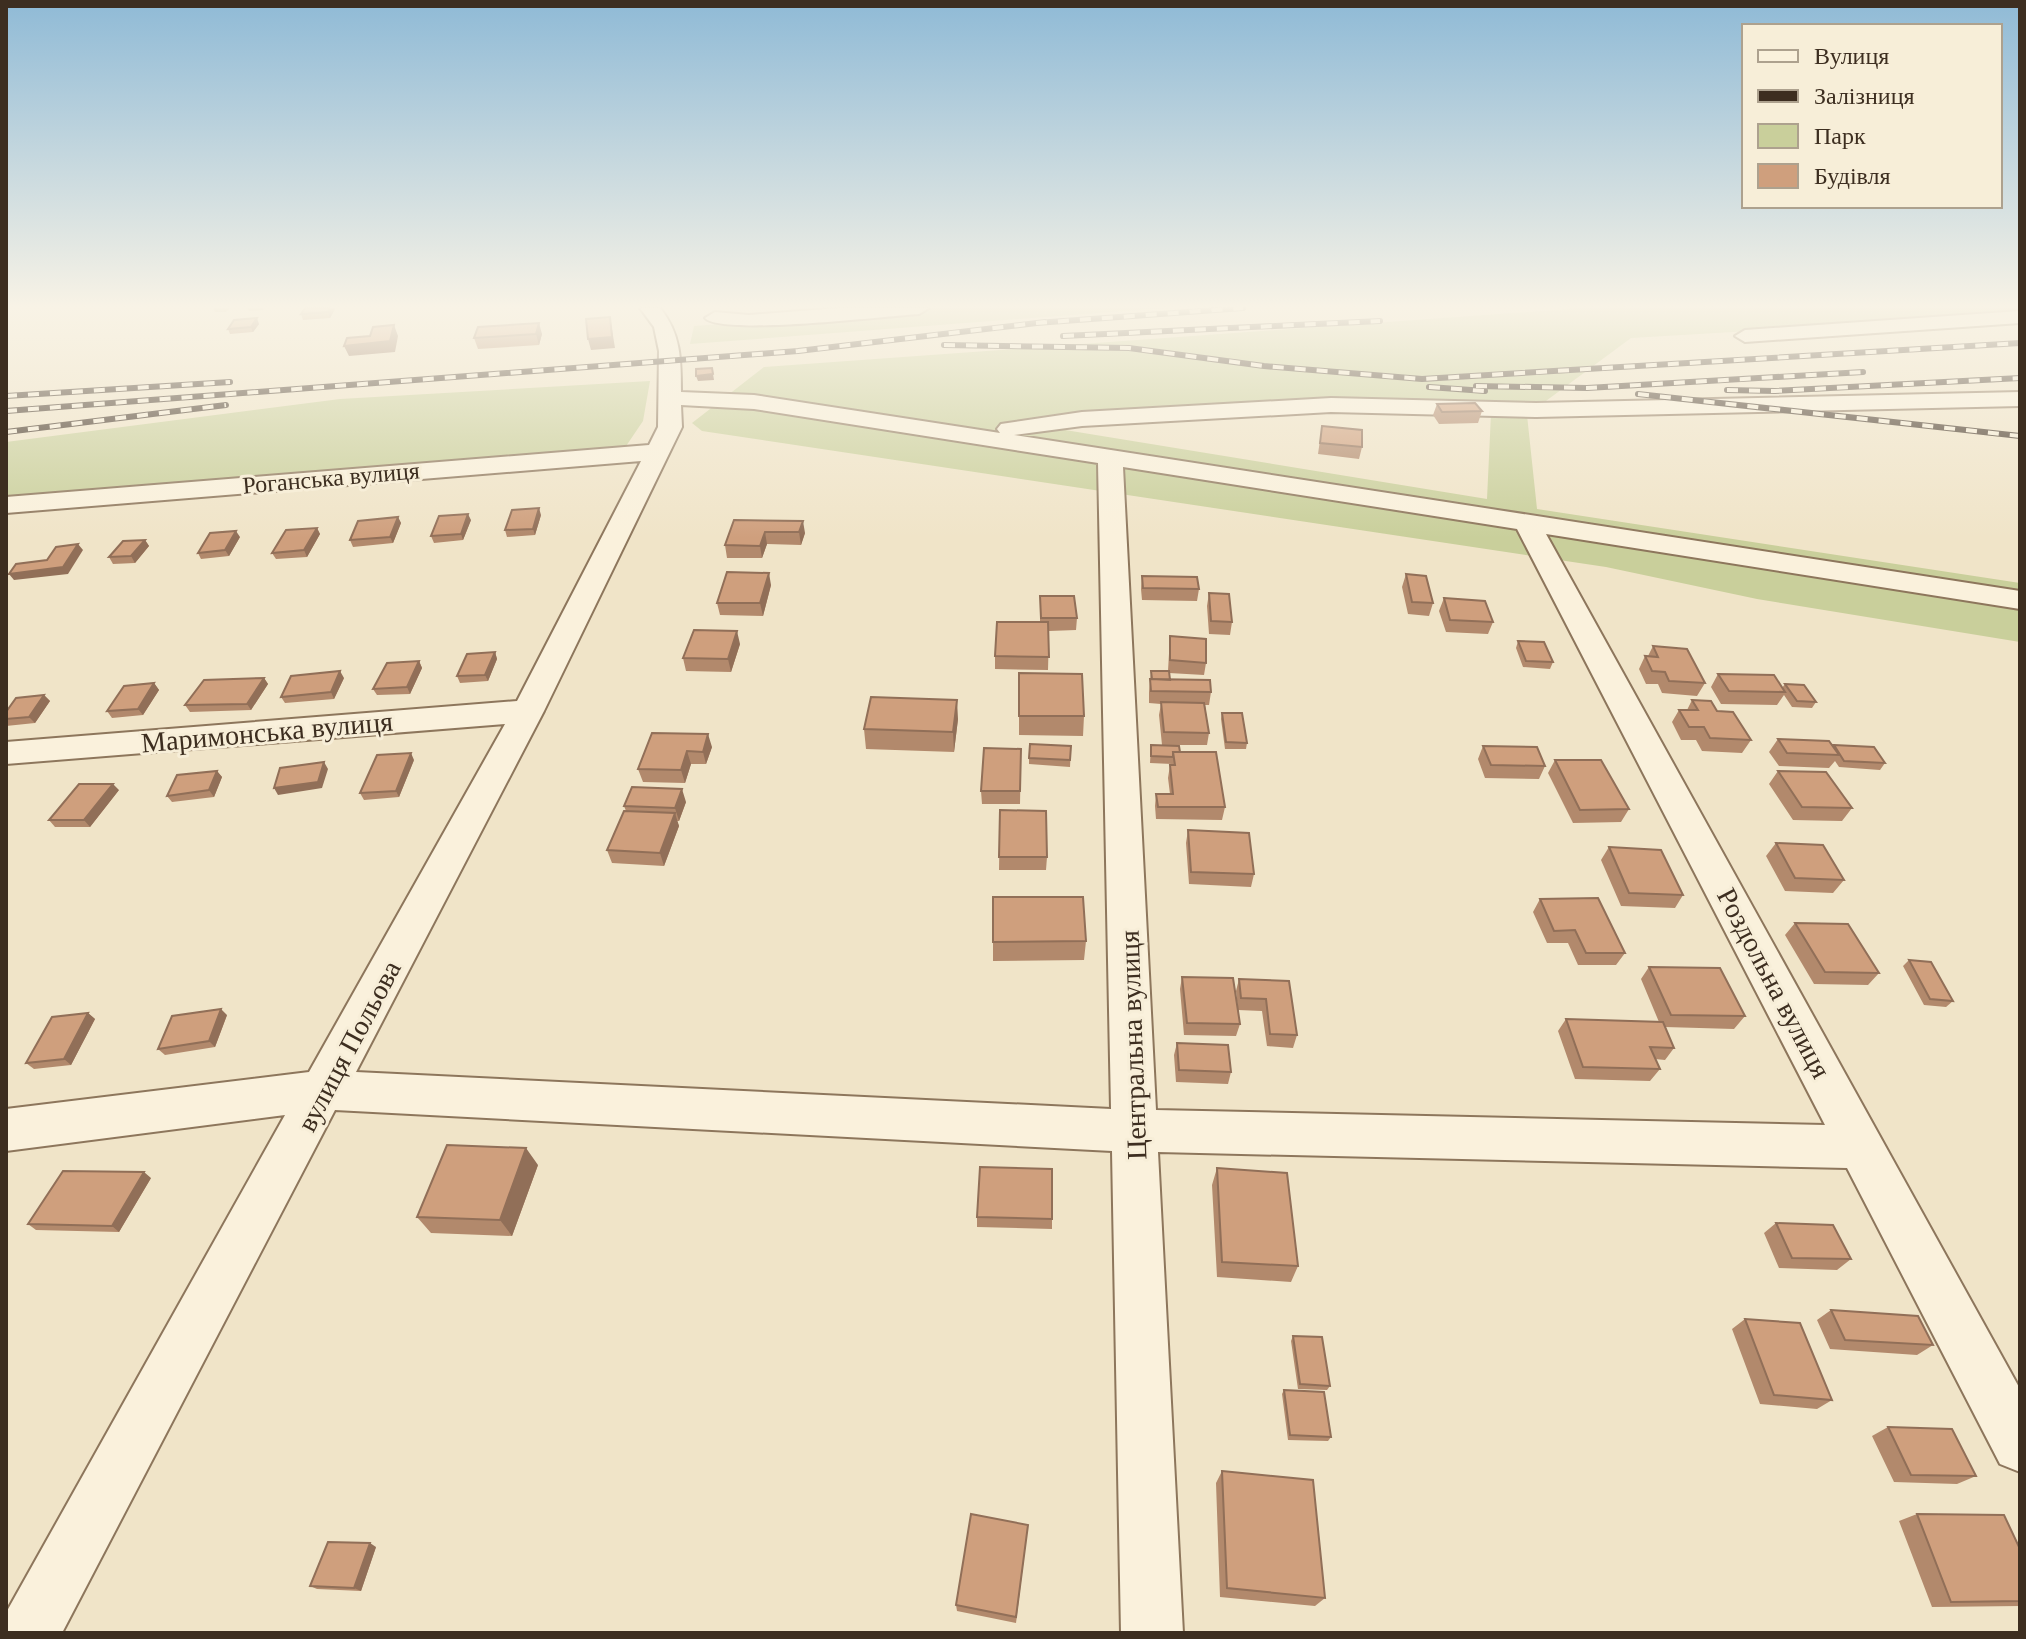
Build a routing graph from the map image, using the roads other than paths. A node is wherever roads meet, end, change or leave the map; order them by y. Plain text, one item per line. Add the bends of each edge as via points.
1 (671, 384) edge
2 (672, 398) junction
3 (2020, 399) edge
4 (967, 434) junction
5 (657, 452) junction
6 (1110, 457) junction
7 (6, 505) edge
8 (1527, 523) junction
9 (2020, 600) edge
10 (528, 711) junction
11 (6, 753) edge
12 (325, 1090) junction
13 (6, 1130) edge
14 (1136, 1131) junction
15 (1863, 1147) junction
16 (2020, 1444) edge
17 (29, 1633) edge
18 (1152, 1633) edge

1 - 2 street, вулиця Польова
2 - 4 street via 754,402
2 - 5 street, вулиця Польова via 670,427
3 - 4 street via 1536,410 1331,405 1082,419
4 - 6 street
5 - 7 street, Роганська вулиця
5 - 10 street, вулиця Польова
6 - 8 street
6 - 14 street, Центральна вулиця
8 - 9 street
8 - 15 street, Роздольна вулиця
10 - 11 street, Маримонська вулиця
10 - 12 street, вулиця Польова
12 - 13 street
12 - 14 street
12 - 17 street, вулиця Польова
14 - 15 street
14 - 18 street, Центральна вулиця
15 - 16 street, Роздольна вулиця

